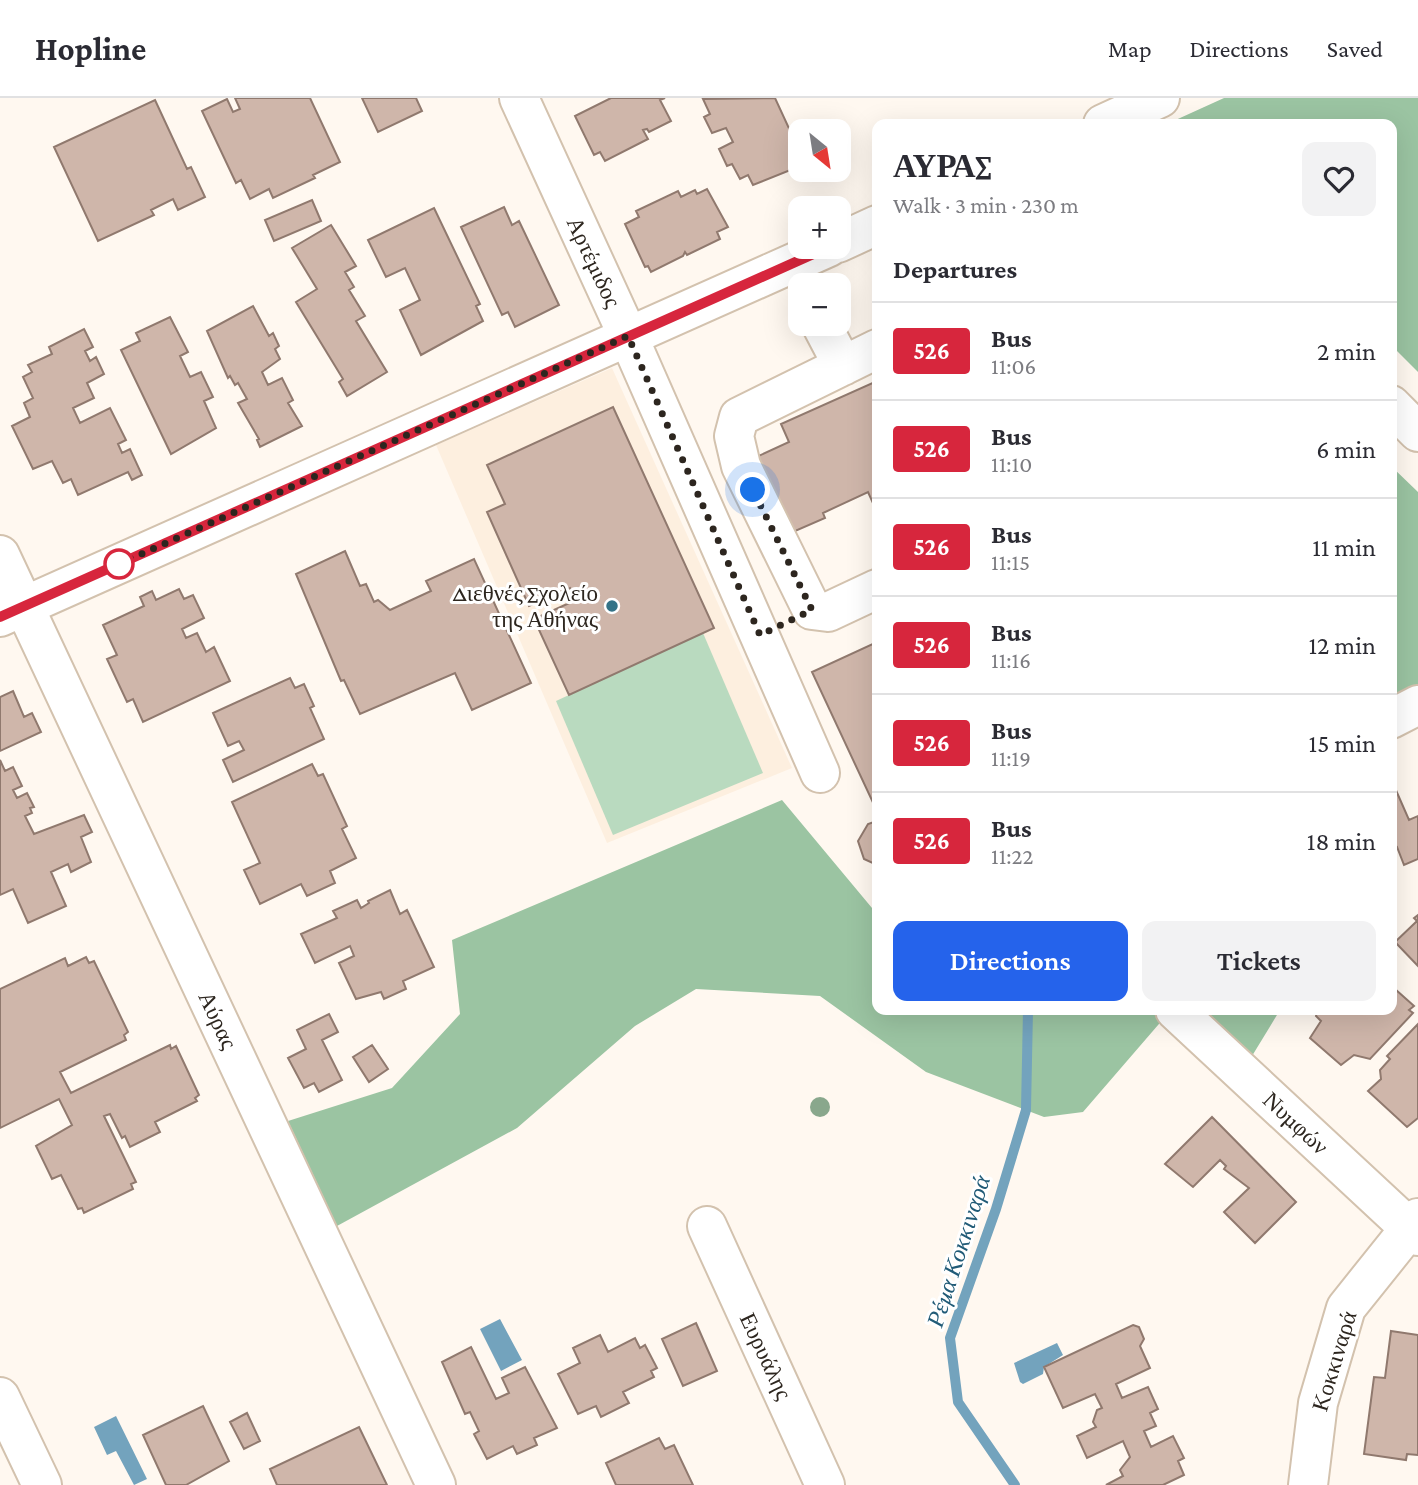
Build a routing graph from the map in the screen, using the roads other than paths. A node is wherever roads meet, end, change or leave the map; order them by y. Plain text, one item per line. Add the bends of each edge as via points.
1 (519, 98) edge
2 (1160, 98) edge
3 (1113, 112) edge
4 (872, 227) edge
5 (851, 237) edge
6 (814, 259) edge
7 (797, 273) edge
8 (788, 277) edge
9 (628, 336) junction
10 (827, 336) edge
11 (872, 352) edge
12 (843, 366) junction
13 (1397, 411) edge
14 (1418, 432) edge
15 (0, 555) edge
16 (872, 591) edge
17 (812, 610) junction
18 (12, 612) edge
19 (760, 635) junction
20 (1418, 705) edge
21 (1397, 716) edge
22 (820, 773) dead end
23 (1181, 1015) edge
24 (707, 1226) dead end
25 (1415, 1227) edge
26 (0, 1397) edge
27 (42, 1485) edge
28 (436, 1485) edge
29 (825, 1485) edge
30 (1308, 1485) edge

1 - 9 street, Αρτέμιδος
2 - 3 street
4 - 5 street
6 - 7 street
8 - 9 street
9 - 18 street
9 - 19 street, Αρτέμιδος
10 - 12 street
11 - 12 street
12 - 17 street via 739,417 734,436 741,467
13 - 14 street
15 - 18 street, Αύρας
16 - 17 street via 828,612
17 - 19 street
18 - 28 street, Αύρας
19 - 22 street, Αρτέμιδος
20 - 21 street
23 - 25 street, Νυμφών
24 - 29 street, Ευρυάλης
25 - 30 street, Κοκκιναρά via 1346,1308 1318,1403
26 - 27 street

